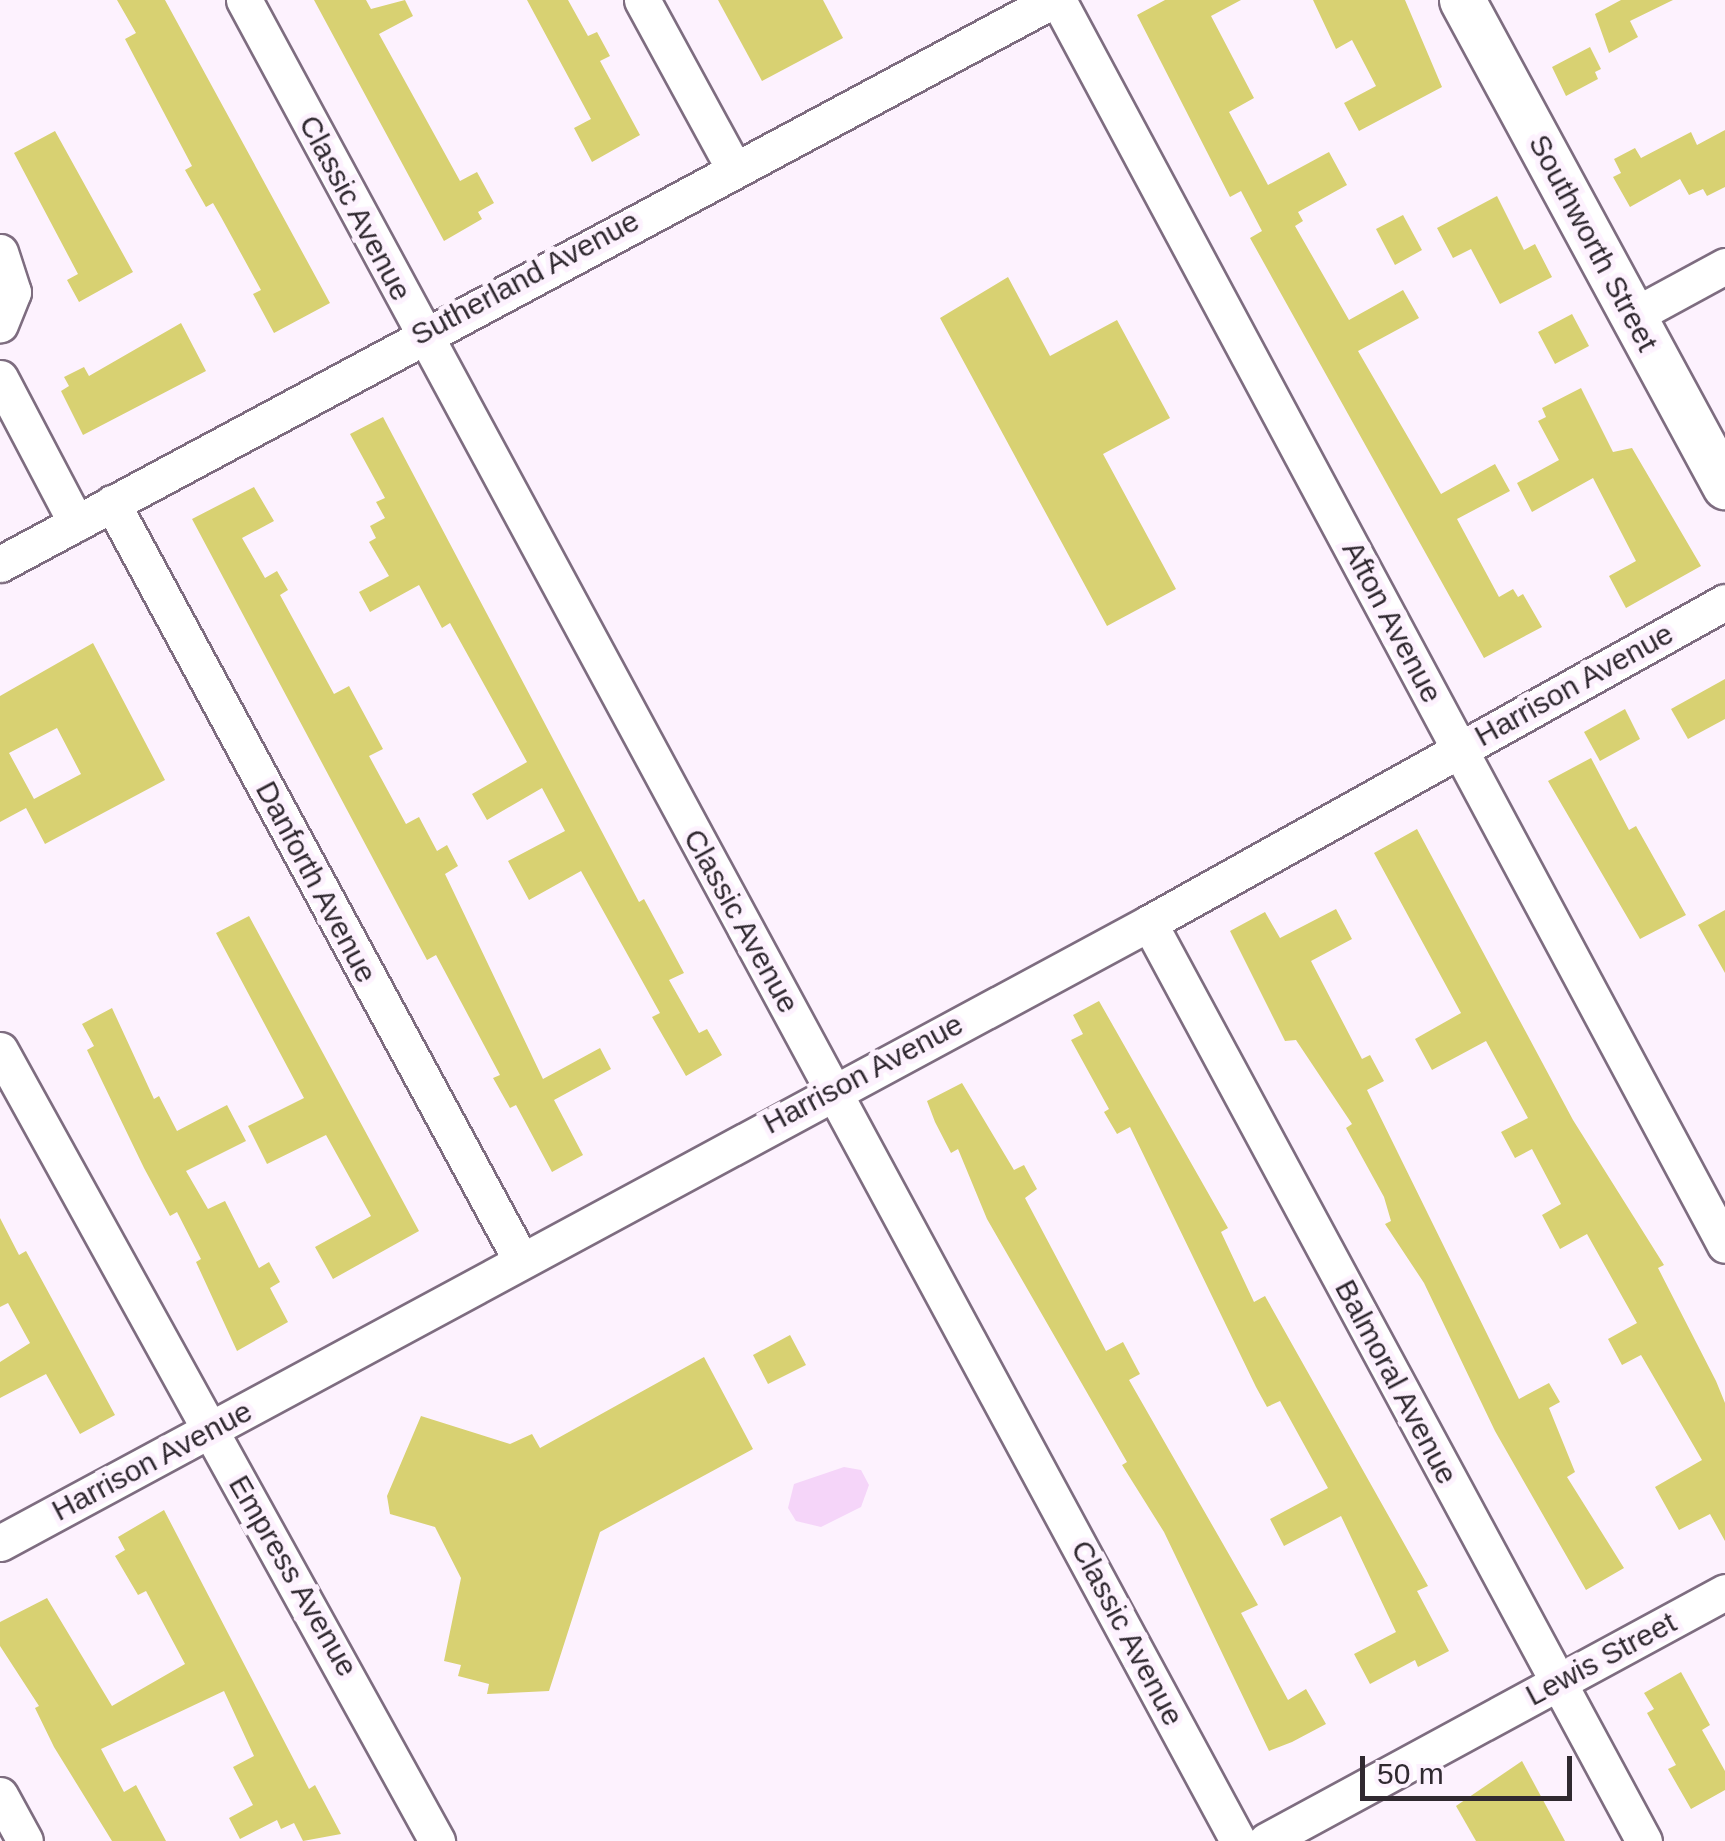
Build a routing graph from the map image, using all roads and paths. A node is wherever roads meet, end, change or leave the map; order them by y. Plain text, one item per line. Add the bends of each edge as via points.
1 (244, 0) edge
2 (642, 0) edge
3 (1056, 0) edge
4 (1475, 5) edge
5 (733, 167) junction
6 (0, 252) edge
7 (1725, 266) edge
8 (1633, 316) junction
9 (0, 325) edge
10 (422, 334) junction
11 (0, 378) edge
12 (1725, 486) edge
13 (112, 503) junction
14 (76, 523) junction
15 (0, 564) edge
16 (1725, 602) edge
17 (1460, 748) junction
18 (1148, 923) junction
19 (0, 1050) edge
20 (833, 1090) junction
21 (1725, 1246) edge
22 (522, 1260) junction
23 (208, 1431) junction
24 (0, 1543) edge
25 (1725, 1592) edge
26 (1558, 1683) junction
27 (0, 1795) edge
28 (25, 1841) edge
29 (438, 1841) edge
30 (1238, 1841) edge
31 (1266, 1841) edge
32 (1644, 1841) edge

1 - 10 street, Classic Avenue
2 - 5 street
3 - 5 street, Sutherland Avenue
3 - 17 street, Afton Avenue
4 - 8 main road, Southworth Street
5 - 10 street, Sutherland Avenue
6 - 9 street via 13,292
7 - 8 street
8 - 12 main road, Southworth Street
10 - 13 street, Sutherland Avenue
10 - 20 street, Classic Avenue
11 - 14 street
13 - 14 street, Sutherland Avenue
13 - 22 street, Danforth Avenue
14 - 15 street, Sutherland Avenue
16 - 17 street, Harrison Avenue
17 - 18 street, Harrison Avenue
17 - 21 street, Afton Avenue
18 - 20 street, Harrison Avenue
18 - 26 street, Balmoral Avenue
19 - 23 street, Empress Avenue
20 - 22 street, Harrison Avenue
20 - 30 street, Classic Avenue
22 - 23 street, Harrison Avenue
23 - 24 street, Harrison Avenue
23 - 29 street, Empress Avenue via 363,1697
25 - 26 street, Lewis Street
26 - 31 street, Lewis Street
26 - 32 street, Balmoral Avenue
27 - 28 street

